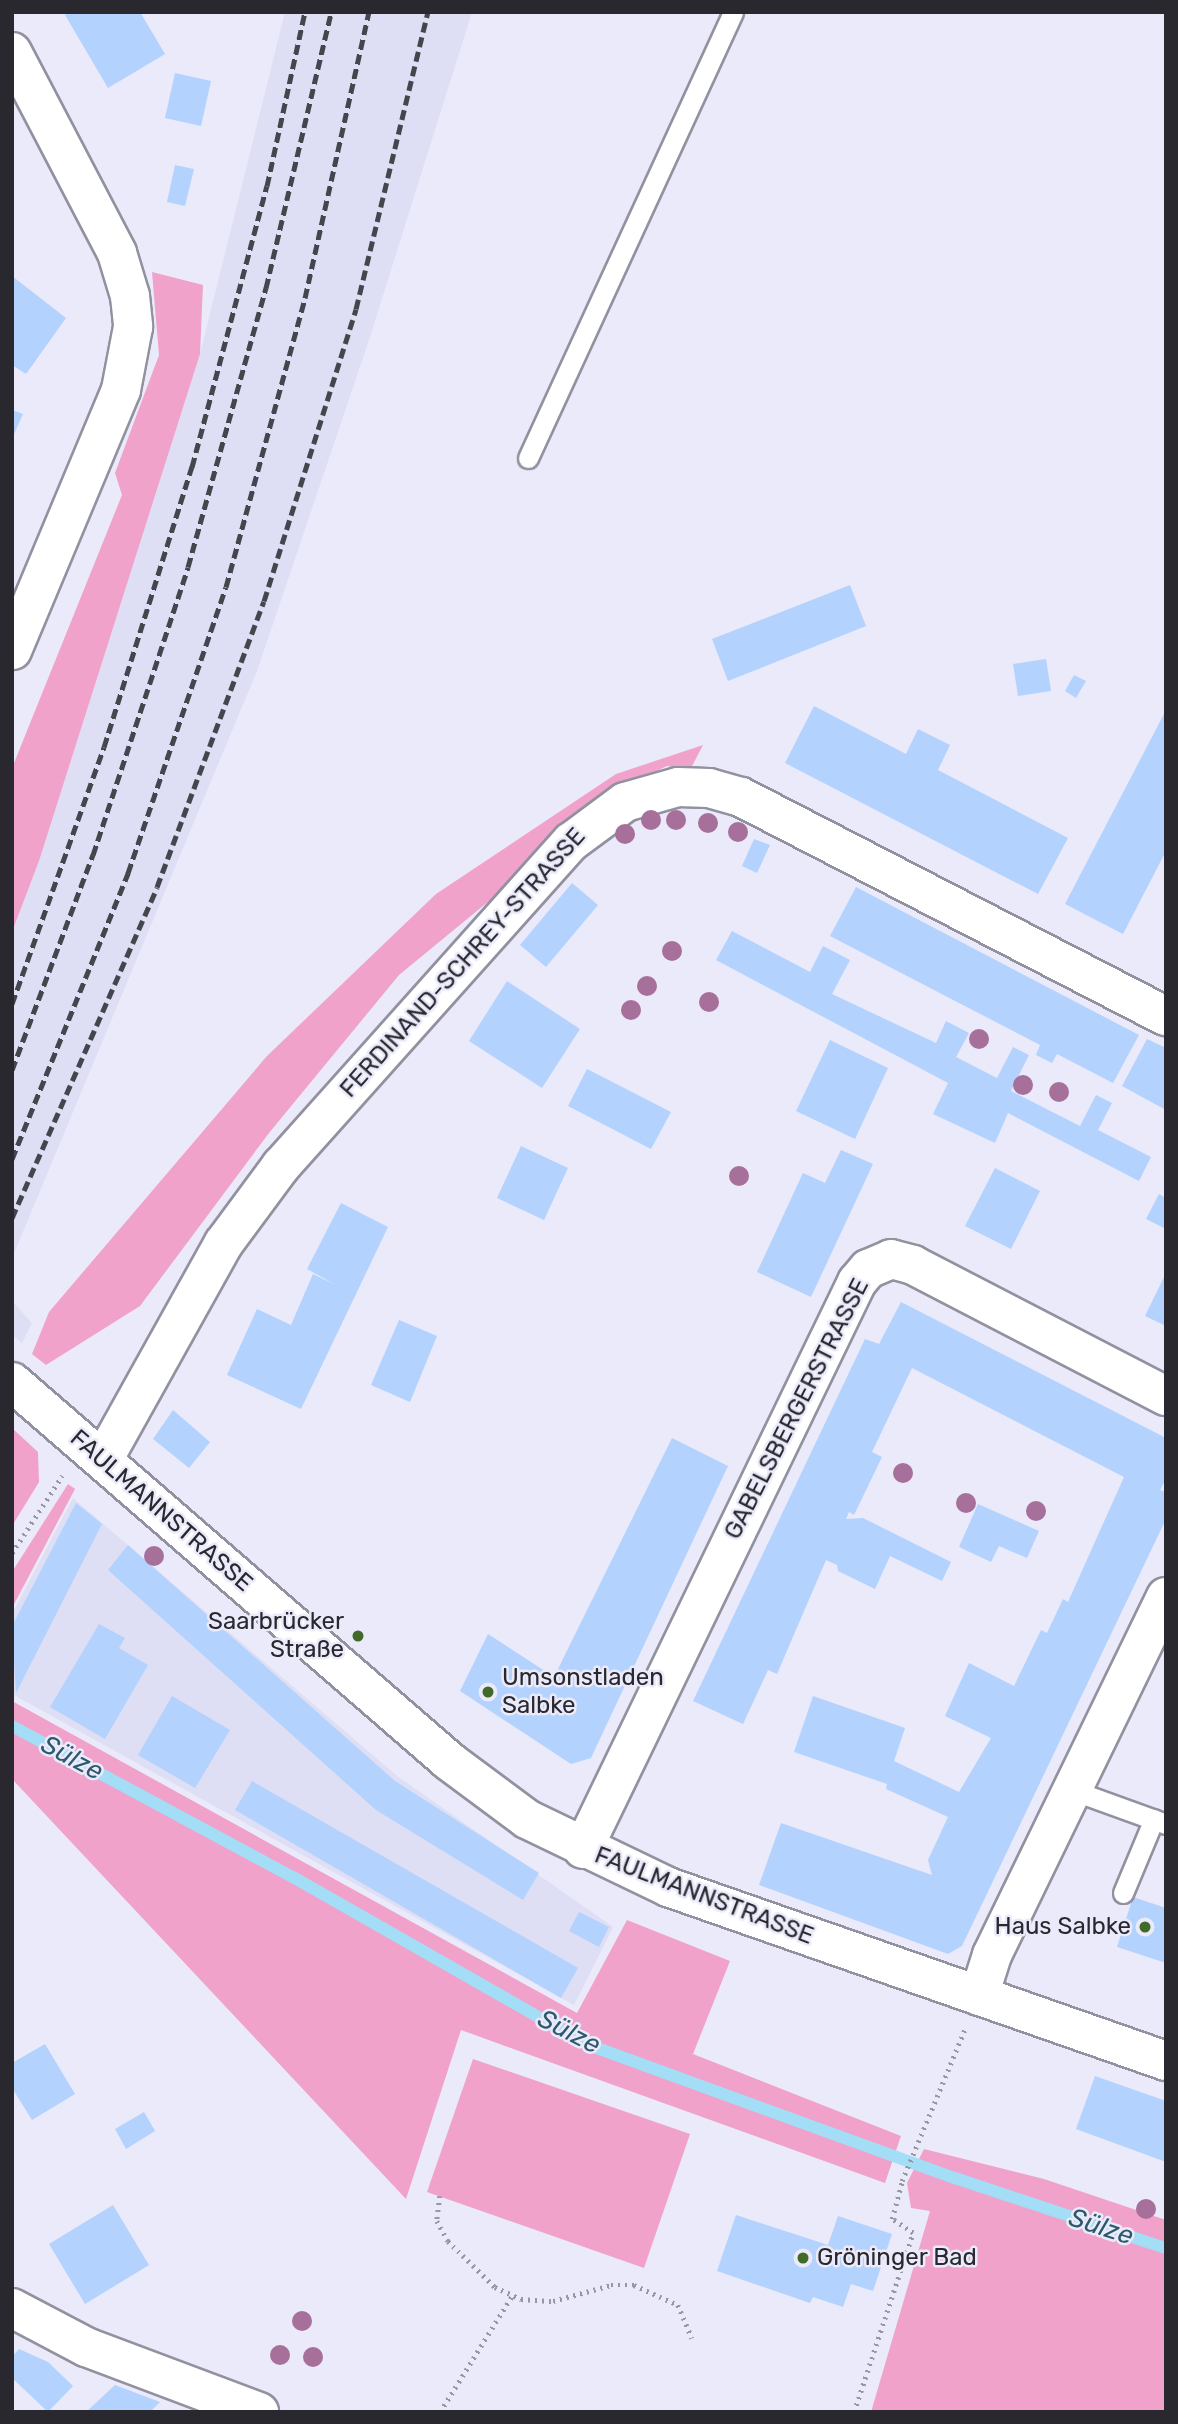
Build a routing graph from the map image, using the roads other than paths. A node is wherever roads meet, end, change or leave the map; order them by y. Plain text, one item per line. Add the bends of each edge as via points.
1 (733, 12) edge
2 (12, 52) edge
3 (528, 458) dead end
4 (12, 650) edge
5 (1166, 1016) edge
6 (12, 1382) edge
7 (1166, 1396) edge
8 (93, 1451) junction
9 (1166, 1597) edge
10 (1072, 1790) junction
11 (1160, 1822) edge
12 (583, 1849) junction
13 (1123, 1892) dead end
14 (979, 1996) junction
15 (1166, 2061) edge
16 (12, 2308) edge
17 (259, 2412) edge

1 - 3 lane
2 - 4 street via 117,253 130,296 133,327 121,390
5 - 8 street, FERDINAND-SCHREY-STRASSE via 746,799 689,787 656,791 625,802 571,842 503,923 308,1132 260,1192
6 - 8 street, FAULMANNSTRASSE
7 - 12 street, GABELSBERGERSTRASSE via 913,1265 895,1259 868,1269 857,1282
8 - 12 street, FAULMANNSTRASSE via 476,1783 527,1819
9 - 10 street
10 - 11 lane
10 - 14 street via 992,1955
11 - 13 lane
12 - 14 street, FAULMANNSTRASSE via 668,1887
14 - 15 street, FAULMANNSTRASSE
16 - 17 street via 86,2347

